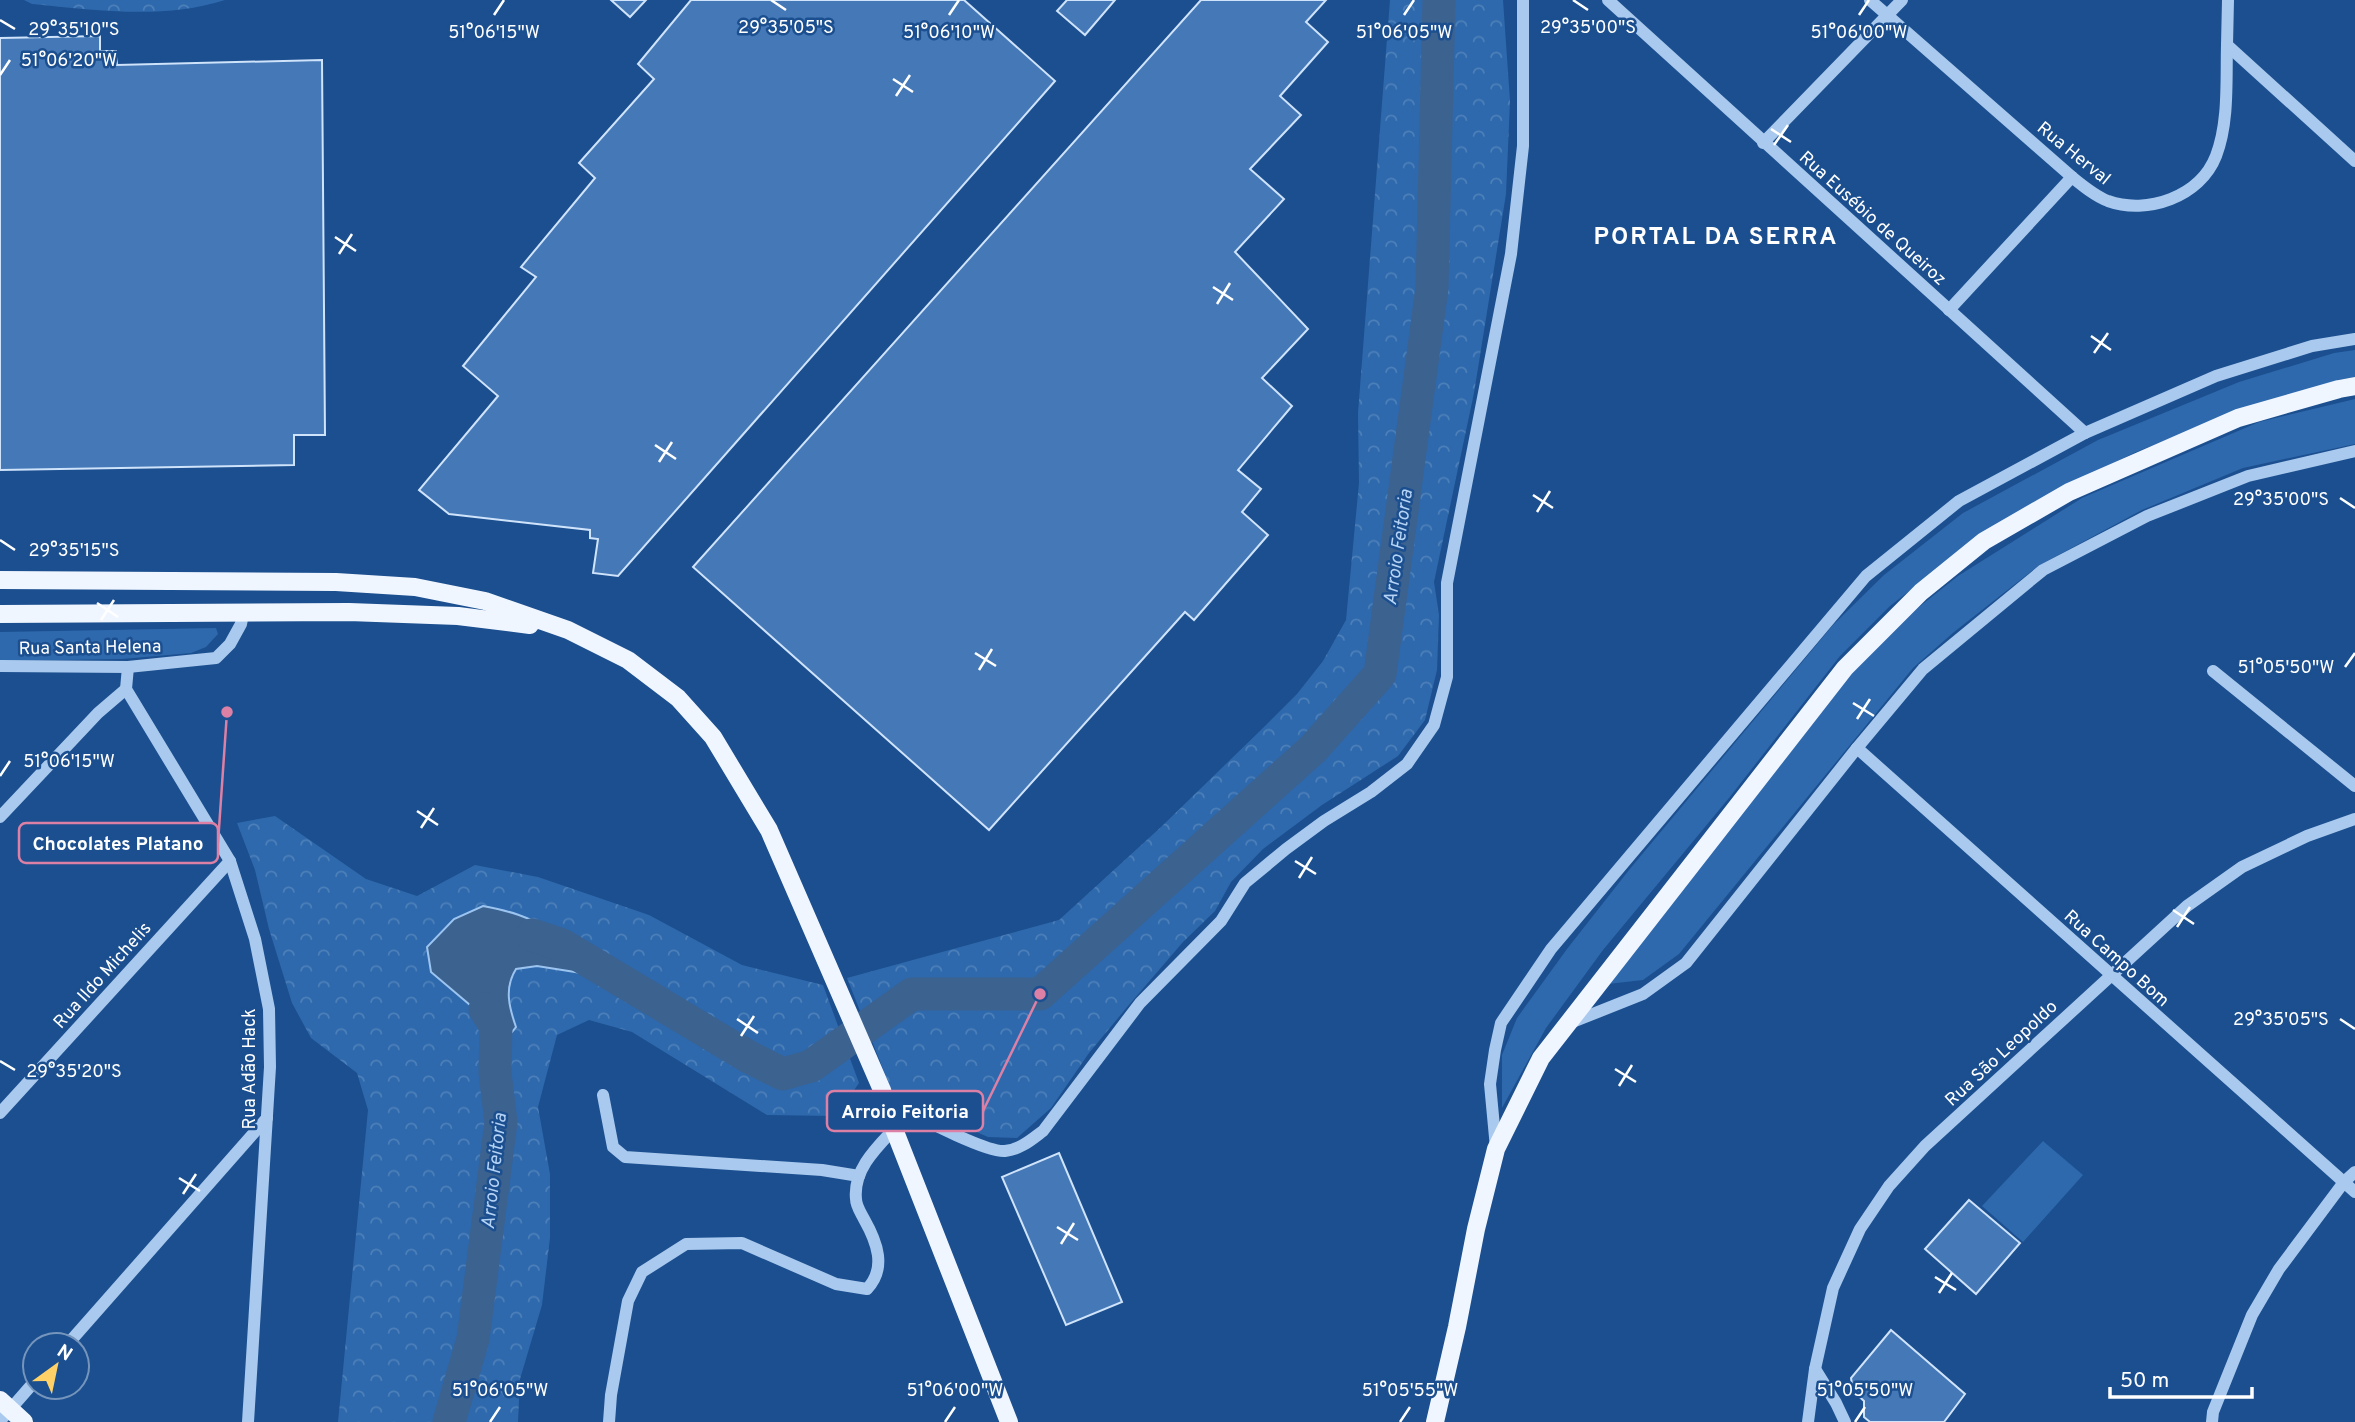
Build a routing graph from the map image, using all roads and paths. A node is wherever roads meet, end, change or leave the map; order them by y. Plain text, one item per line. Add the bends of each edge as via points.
1 (1523, 0) edge
2 (1608, 0) edge
3 (1870, 0) edge
4 (1902, 0) edge
5 (2228, 0) edge
6 (1887, 16) junction
7 (2227, 45) junction
8 (1763, 143) junction
9 (2355, 161) edge
10 (2072, 177) junction
11 (1950, 310) junction
12 (2355, 339) edge
13 (2355, 386) edge
14 (2085, 433) junction
15 (2355, 451) edge
16 (0, 580) edge
17 (0, 614) edge
18 (243, 614) junction
19 (568, 630) junction
20 (0, 666) edge
21 (128, 667) junction
22 (2213, 671) dead end
23 (126, 688) junction
24 (1857, 748) junction
25 (2355, 786) edge
26 (0, 817) edge
27 (2355, 818) edge
28 (230, 861) junction
29 (2110, 975) junction
30 (1568, 1024) junction
31 (603, 1095) dead end
32 (884, 1095) junction
33 (0, 1113) edge
34 (267, 1117) junction
35 (894, 1129) junction
36 (1496, 1149) junction
37 (2355, 1171) edge
38 (859, 1176) junction
39 (2344, 1182) junction
40 (2355, 1192) edge
41 (79, 1331) edge
42 (1815, 1369) junction
43 (21, 1394) edge
44 (3, 1410) edge
45 (24, 1422) edge
46 (247, 1422) edge
47 (609, 1422) edge
48 (1009, 1422) edge
49 (1435, 1422) edge
50 (1808, 1422) edge
51 (1845, 1422) edge
52 (2212, 1422) edge

1 - 32 street via 1523,146 1511,254 1447,583 1447,677 1434,724 1407,764 1245,883 1221,921 1140,1003 1043,1131 1023,1146 1003,1152 960,1136
2 - 8 street, Rua Eusébio de Queiroz
3 - 6 street, Rua Herval
4 - 6 street
5 - 7 street, Rua Herval
6 - 8 street
6 - 10 street, Rua Herval
7 - 9 street
7 - 10 street, Rua Herval via 2219,144 2209,169 2193,186 2170,200 2136,206 2105,200
8 - 11 street, Rua Eusébio de Queiroz
10 - 11 street
11 - 14 street, Rua Eusébio de Queiroz
12 - 14 street via 2312,346 2217,376
13 - 30 main road via 2238,418 2069,492 1984,541 1921,592 1844,668
14 - 36 street via 1959,501 1866,576 1550,949 1501,1023 1490,1084
15 - 24 street via 2249,476 2147,516 2043,570 1923,668
16 - 19 main road via 336,582 415,587 485,601
17 - 18 main road
18 - 19 main road via 458,616
18 - 21 street, Rua Santa Helena via 230,644 216,658
19 - 32 main road via 628,660 678,698 713,737 769,830
20 - 21 street, Rua Santa Helena
21 - 23 street
22 - 25 street
23 - 26 street
23 - 28 street, Rua Adão Hack
24 - 29 street, Rua Campo Bom
24 - 30 street via 1686,963 1643,994
27 - 29 street, Rua São Leopoldo via 2242,867 2187,906
28 - 33 street, Rua Ildo Michelis
28 - 34 street, Rua Adão Hack via 255,939 269,1009
29 - 39 street, Rua Campo Bom
29 - 42 street, Rua São Leopoldo via 1925,1146 1889,1186 1860,1229 1833,1288
30 - 36 main road via 1541,1058
31 - 38 street via 613,1147 625,1157
32 - 35 main road
34 - 41 street
34 - 46 street, Rua Adão Hack
35 - 38 street
35 - 48 main road
36 - 49 main road
37 - 39 street
38 - 47 street via 856,1199 879,1257 877,1279 867,1289 835,1284 742,1242 686,1244 642,1272 628,1301
39 - 40 street, Rua Campo Bom
39 - 52 street via 2279,1269 2252,1315
42 - 50 street, Rua São Leopoldo
42 - 51 street
43 - 44 street
44 - 45 main road

